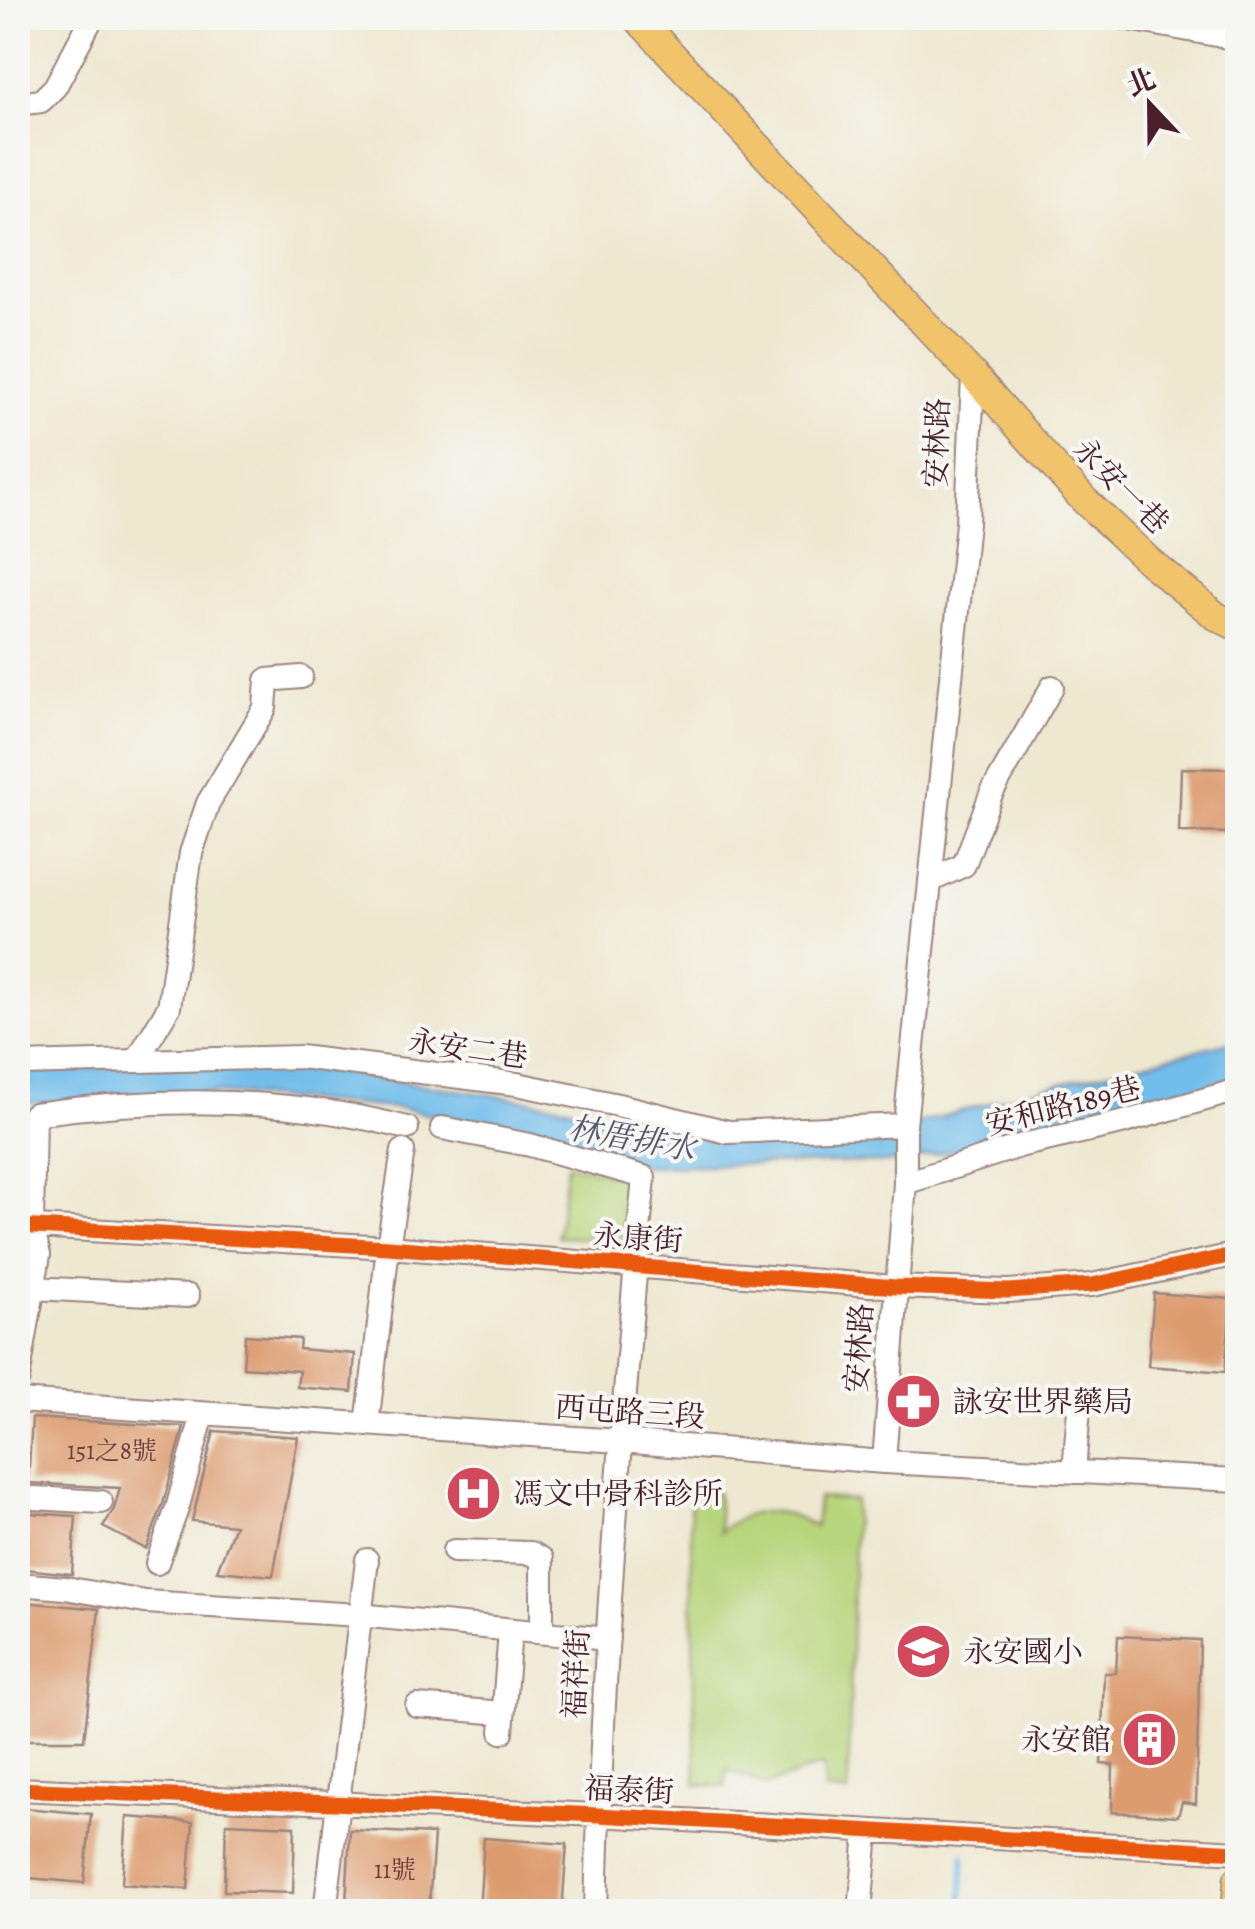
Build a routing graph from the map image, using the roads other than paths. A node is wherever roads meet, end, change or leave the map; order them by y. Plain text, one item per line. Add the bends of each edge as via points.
1 (92, 18) edge
2 (637, 18) edge
3 (1124, 18) edge
4 (1238, 40) edge
5 (18, 104) edge
6 (973, 375) junction
7 (1238, 626) edge
8 (300, 678) dead end
9 (1052, 688) dead end
10 (930, 882) junction
11 (137, 1060) junction
12 (18, 1064) edge
13 (1238, 1090) edge
14 (905, 1125) junction
15 (442, 1128) dead end
16 (905, 1181) junction
17 (24, 1226) edge
18 (388, 1247) junction
19 (1238, 1254) edge
20 (636, 1265) junction
21 (896, 1286) junction
22 (33, 1288) junction
23 (188, 1296) dead end
24 (18, 1378) edge
25 (1080, 1396) dead end
26 (18, 1401) edge
27 (202, 1414) junction
28 (367, 1426) junction
29 (620, 1441) junction
30 (884, 1462) junction
31 (1074, 1472) junction
32 (1238, 1480) edge
33 (18, 1497) edge
34 (101, 1502) dead end
35 (454, 1551) dead end
36 (367, 1560) dead end
37 (158, 1563) dead end
38 (18, 1584) edge
39 (359, 1615) junction
40 (510, 1631) junction
41 (542, 1632) junction
42 (608, 1639) junction
43 (418, 1706) dead end
44 (18, 1789) edge
45 (336, 1805) junction
46 (598, 1815) junction
47 (867, 1832) junction
48 (1238, 1852) edge
49 (1238, 1880) edge
50 (326, 1912) edge
51 (596, 1912) edge
52 (860, 1912) edge
53 (1236, 1912) edge

1 - 5 street via 55,87 41,102
2 - 6 main road, 安林路
3 - 4 street
6 - 7 main road, 永安一巷 via 1084,500 1216,616
6 - 10 street, 安林路 via 967,523
8 - 11 street via 267,680 266,708 208,803 191,853 169,1007
9 - 10 street via 992,794 964,865
10 - 14 street, 安林路
11 - 12 street, 永安二巷
11 - 14 street, 永安二巷 via 300,1057 517,1084 728,1132
13 - 16 street, 安和路189巷
14 - 16 street, 安林路
15 - 20 street, 福祥街 via 644,1177
16 - 21 street, 安林路
17 - 18 street, 永康街
17 - 18 street via 34,1114 162,1103 271,1104 361,1116 405,1139
17 - 22 street via 39,1255
18 - 20 street, 永康街
18 - 28 street
19 - 21 street, 永康街 via 1092,1285 1008,1291
20 - 21 street, 永康街
20 - 29 street, 福祥街
21 - 30 street, 安林路
22 - 23 street
22 - 24 street
25 - 31 street
26 - 27 street, 西屯路三段
27 - 28 street, 西屯路三段
27 - 37 street
28 - 29 street, 西屯路三段
29 - 30 street, 西屯路三段
29 - 42 street, 福祥街
30 - 31 street, 西屯路三段
31 - 32 street, 西屯路三段
33 - 34 street
35 - 41 street via 531,1552 542,1560
36 - 39 street
38 - 39 street via 145,1602
39 - 40 street
39 - 45 street
40 - 41 street
40 - 43 street via 502,1722
41 - 42 street
42 - 46 street, 福祥街
44 - 45 street, 福泰街
45 - 46 street, 福泰街
45 - 50 street
46 - 47 street, 福泰街
46 - 51 street, 福祥街
47 - 48 street, 福泰街
47 - 52 street
49 - 53 main road

